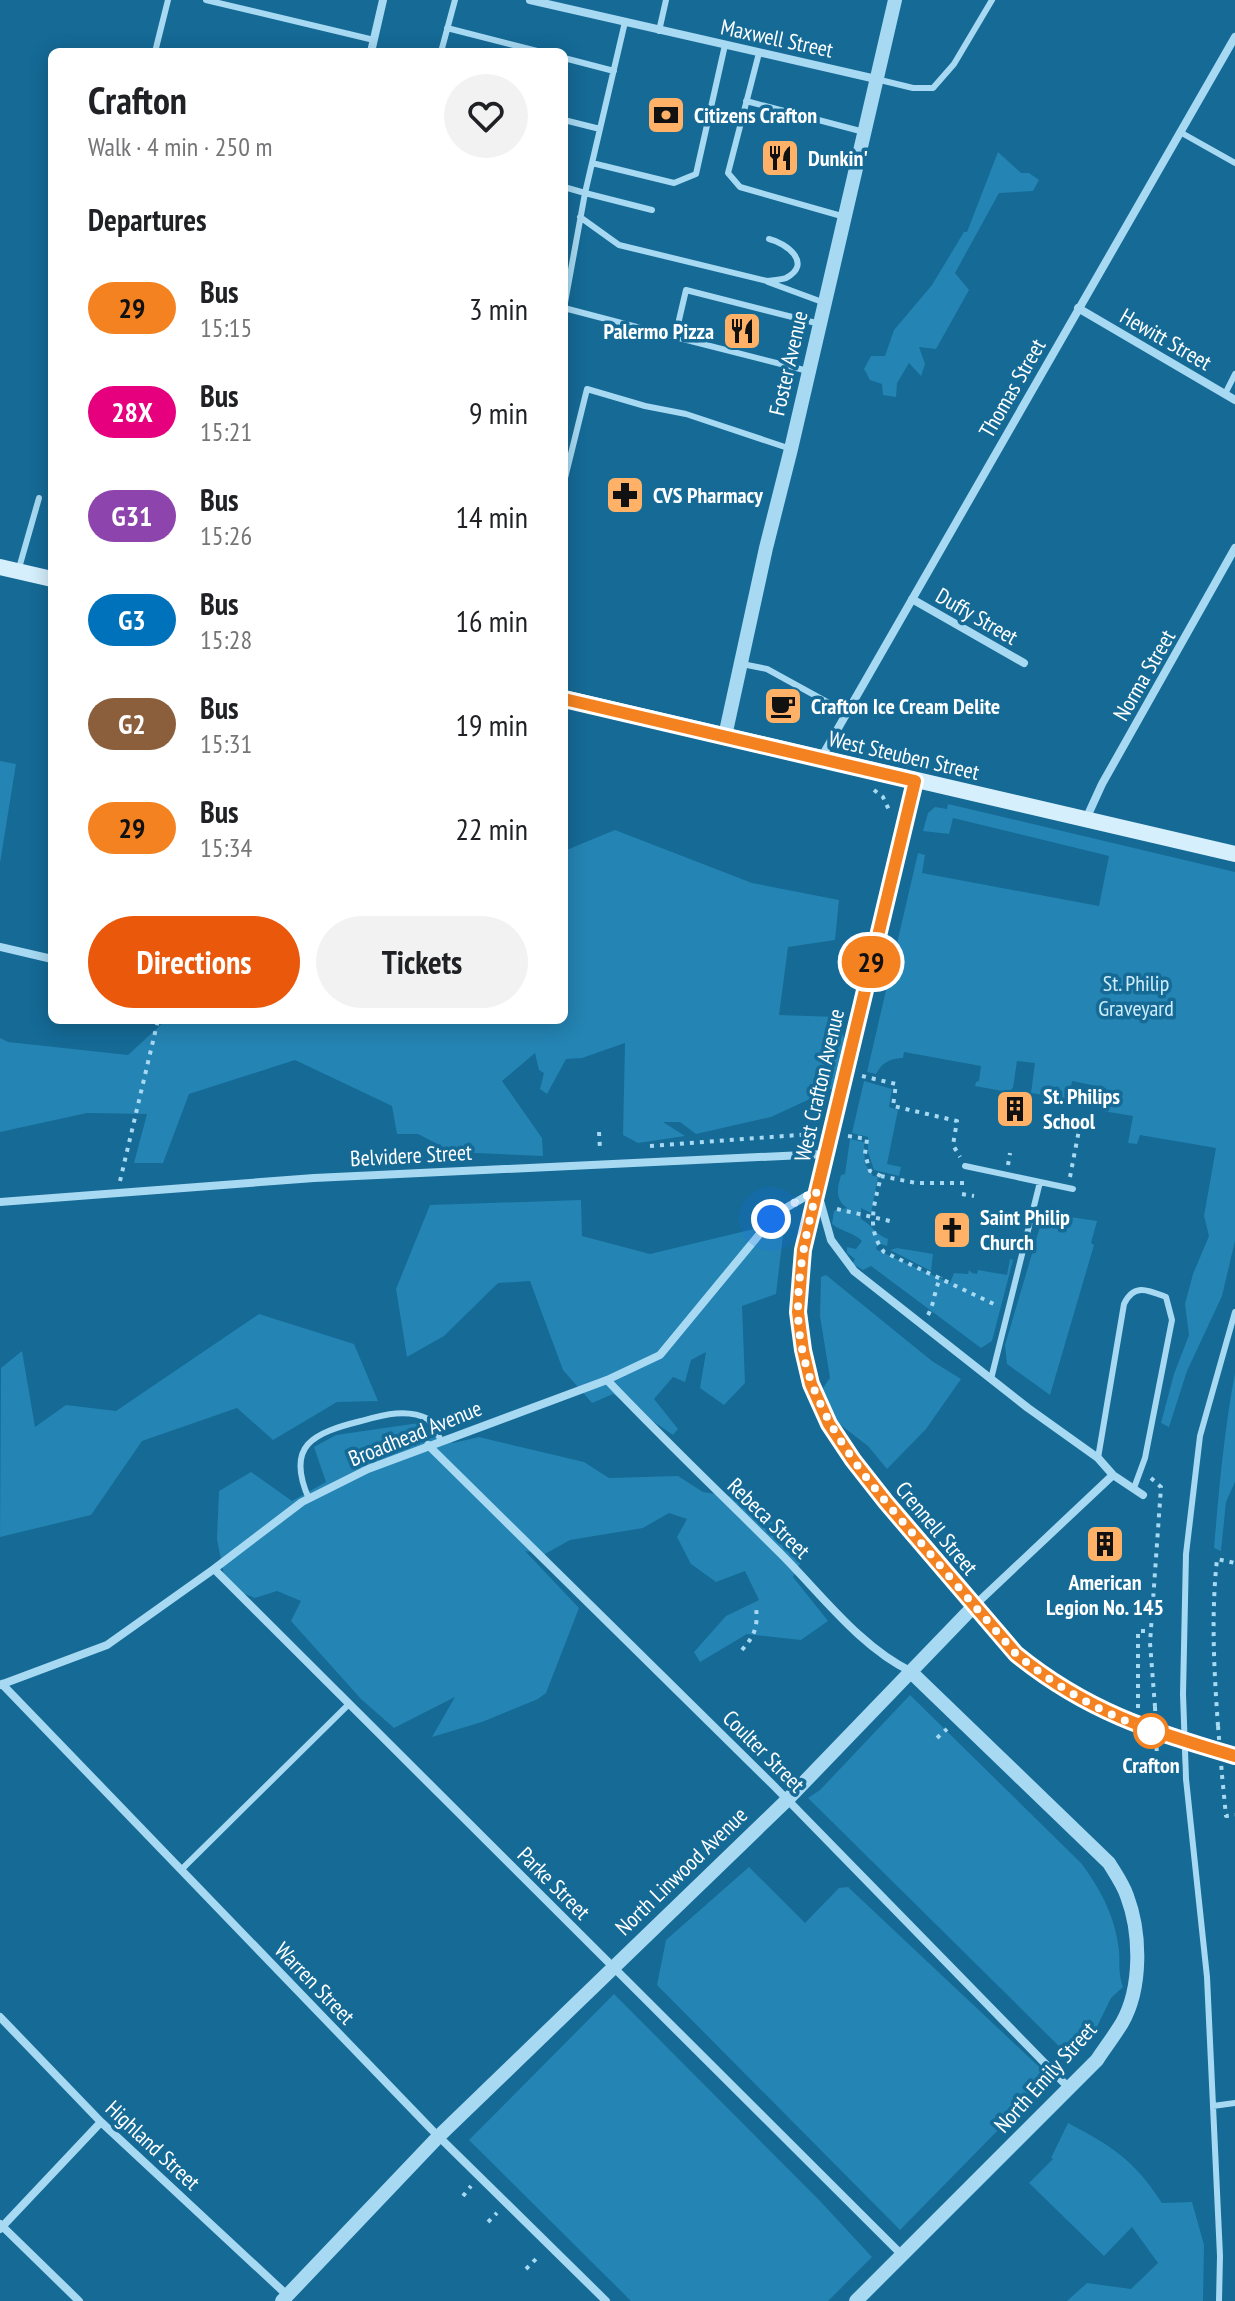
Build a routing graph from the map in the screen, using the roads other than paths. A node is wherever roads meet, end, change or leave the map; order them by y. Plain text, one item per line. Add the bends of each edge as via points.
1 (168, 0) edge
2 (206, 0) edge
3 (383, 0) edge
4 (455, 0) edge
5 (530, 0) edge
6 (666, 0) edge
7 (895, 0) edge
8 (992, 0) edge
9 (625, 22) junction
10 (447, 28) junction
11 (659, 31) junction
12 (1235, 37) edge
13 (374, 40) junction
14 (725, 45) junction
15 (156, 48) edge
16 (372, 48) edge
17 (442, 48) edge
18 (525, 48) edge
19 (759, 53) junction
20 (568, 59) edge
21 (614, 71) junction
22 (876, 79) junction
23 (746, 101) junction
24 (568, 121) edge
25 (600, 129) junction
26 (864, 132) junction
27 (1180, 132) junction
28 (592, 163) junction
29 (1235, 163) edge
30 (568, 188) edge
31 (585, 193) junction
32 (652, 210) dead end
33 (580, 217) junction
34 (845, 217) junction
35 (769, 239) dead end
36 (767, 281) junction
37 (568, 285) edge
38 (825, 303) junction
39 (1078, 308) junction
40 (568, 309) edge
41 (820, 324) junction
42 (675, 337) junction
43 (809, 372) junction
44 (1235, 374) edge
45 (1225, 394) junction
46 (1235, 400) edge
47 (791, 449) junction
48 (568, 466) edge
49 (39, 498) dead end
50 (1235, 548) edge
51 (0, 567) edge
52 (19, 571) junction
53 (48, 578) edge
54 (912, 599) junction
55 (1024, 663) dead end
56 (742, 664) junction
57 (568, 699) edge
58 (847, 713) junction
59 (725, 736) junction
60 (821, 758) junction
61 (915, 781) junction
62 (1085, 820) junction
63 (1235, 854) edge
64 (0, 947) edge
65 (48, 958) edge
66 (825, 1154) junction
67 (965, 1166) dead end
68 (1040, 1182) junction
69 (1070, 1188) road end
70 (817, 1190) junction
71 (0, 1202) edge
72 (1235, 1312) edge
73 (991, 1379) junction
74 (607, 1380) junction
75 (441, 1440) junction
76 (428, 1445) junction
77 (1098, 1458) junction
78 (1113, 1475) junction
79 (1134, 1488) junction
80 (1143, 1495) road end
81 (309, 1499) junction
82 (214, 1569) junction
83 (974, 1606) junction
84 (912, 1673) junction
85 (1, 1685) edge
86 (349, 1704) junction
87 (1235, 1756) edge
88 (788, 1799) junction
89 (181, 1870) junction
90 (613, 1968) junction
91 (0, 2017) edge
92 (1069, 2088) junction
93 (1235, 2103) edge
94 (1213, 2106) junction
95 (101, 2122) junction
96 (438, 2137) junction
97 (1, 2226) edge
98 (903, 2256) junction
99 (284, 2298) edge
100 (79, 2301) edge
101 (606, 2301) edge
102 (856, 2301) edge
103 (1219, 2301) edge

1 - 15 lane
2 - 13 lane
3 - 13 street
4 - 10 lane
5 - 9 street, Maxwell Street
6 - 11 lane
7 - 22 street, Foster Avenue
8 - 22 lane via 954,64 933,88
9 - 11 street, Maxwell Street
9 - 21 lane
10 - 17 lane
10 - 18 lane
11 - 14 street, Maxwell Street
12 - 27 street, Thomas Street
13 - 16 street
14 - 19 street, Maxwell Street
14 - 28 lane via 696,174 674,183
19 - 22 street, Maxwell Street
19 - 23 lane
20 - 21 lane
21 - 25 lane
22 - 26 street, Foster Avenue
23 - 26 lane
23 - 34 lane via 728,173 732,180 740,187
24 - 25 lane
25 - 28 lane
26 - 34 street, Foster Avenue
27 - 29 lane
27 - 39 street, Thomas Street
28 - 31 lane
30 - 31 lane
31 - 32 lane
31 - 33 lane
33 - 36 lane via 619,245
33 - 37 lane
34 - 38 street, Foster Avenue
35 - 36 lane via 793,250 797,261 785,278
36 - 38 lane
38 - 41 street, Foster Avenue
39 - 45 street, Hewitt Street
39 - 54 street, Thomas Street
40 - 42 lane
41 - 42 lane via 686,290
41 - 43 street, Foster Avenue
42 - 43 lane
43 - 47 street, Foster Avenue
44 - 45 lane
45 - 46 street, Hewitt Street
47 - 48 lane via 587,389
47 - 56 street, Foster Avenue
49 - 52 lane
50 - 62 street, Norma Street
51 - 52 main road
52 - 53 main road
54 - 55 street, Duffy Street
54 - 58 street, Thomas Street
56 - 58 lane via 767,669
56 - 59 street, Foster Avenue
57 - 59 main road, West Steuben Street
58 - 60 street, Thomas Street
59 - 60 main road, West Steuben Street
60 - 61 main road, West Steuben Street
61 - 62 main road, West Steuben Street
61 - 66 main road, West Crafton Avenue
62 - 63 main road, West Steuben Street
64 - 65 street
66 - 70 main road, West Crafton Avenue
66 - 71 street, Belvidere Street via 314,1178
67 - 68 lane
68 - 69 lane
68 - 73 lane
70 - 73 street, West Crafton Avenue via 831,1240 854,1271
70 - 74 street, Broadhead Avenue via 777,1213 660,1355
70 - 83 main road, Crennell Street via 803,1250 798,1312 811,1384 853,1460
72 - 94 lane, bridge via 1200,1436 1186,1554 1186,1779 1207,1977
73 - 77 street, West Crafton Avenue
74 - 75 street, Broadhead Avenue
74 - 84 street, Rebeca Street via 857,1632
75 - 76 street, Broadhead Avenue
75 - 81 lane via 428,1419 406,1413 320,1434 306,1447 300,1463
76 - 81 street, Broadhead Avenue
76 - 88 street, Coulter Street
77 - 78 street, West Crafton Avenue
77 - 79 lane via 1124,1304 1130,1292 1140,1289 1166,1297 1172,1320 1145,1458
78 - 79 street, West Crafton Avenue
78 - 83 street, North Linwood Avenue
79 - 80 street, West Crafton Avenue
81 - 82 street, Broadhead Avenue
82 - 85 street, Broadhead Avenue via 107,1645
82 - 86 street, Parke Street
83 - 84 street, North Linwood Avenue
83 - 87 main road, Crennell Street via 1016,1654 1082,1701 1156,1733
84 - 88 street, North Linwood Avenue
84 - 92 street, North Emily Street via 1109,1863 1127,1895 1135,1926 1132,1998 1104,2049
85 - 89 street, Warren Street
86 - 89 lane
86 - 90 street, Parke Street
88 - 90 street, North Linwood Avenue
88 - 92 street, Coulter Street
89 - 96 street, Warren Street
90 - 96 street, North Linwood Avenue
90 - 98 street, Parke Street
91 - 95 street, Highland Street
92 - 98 street, North Emily Street
93 - 94 lane
94 - 103 lane
95 - 97 street
95 - 99 street, Highland Street
96 - 99 street, North Linwood Avenue
96 - 101 street, Warren Street
97 - 100 street
98 - 102 street, North Emily Street

